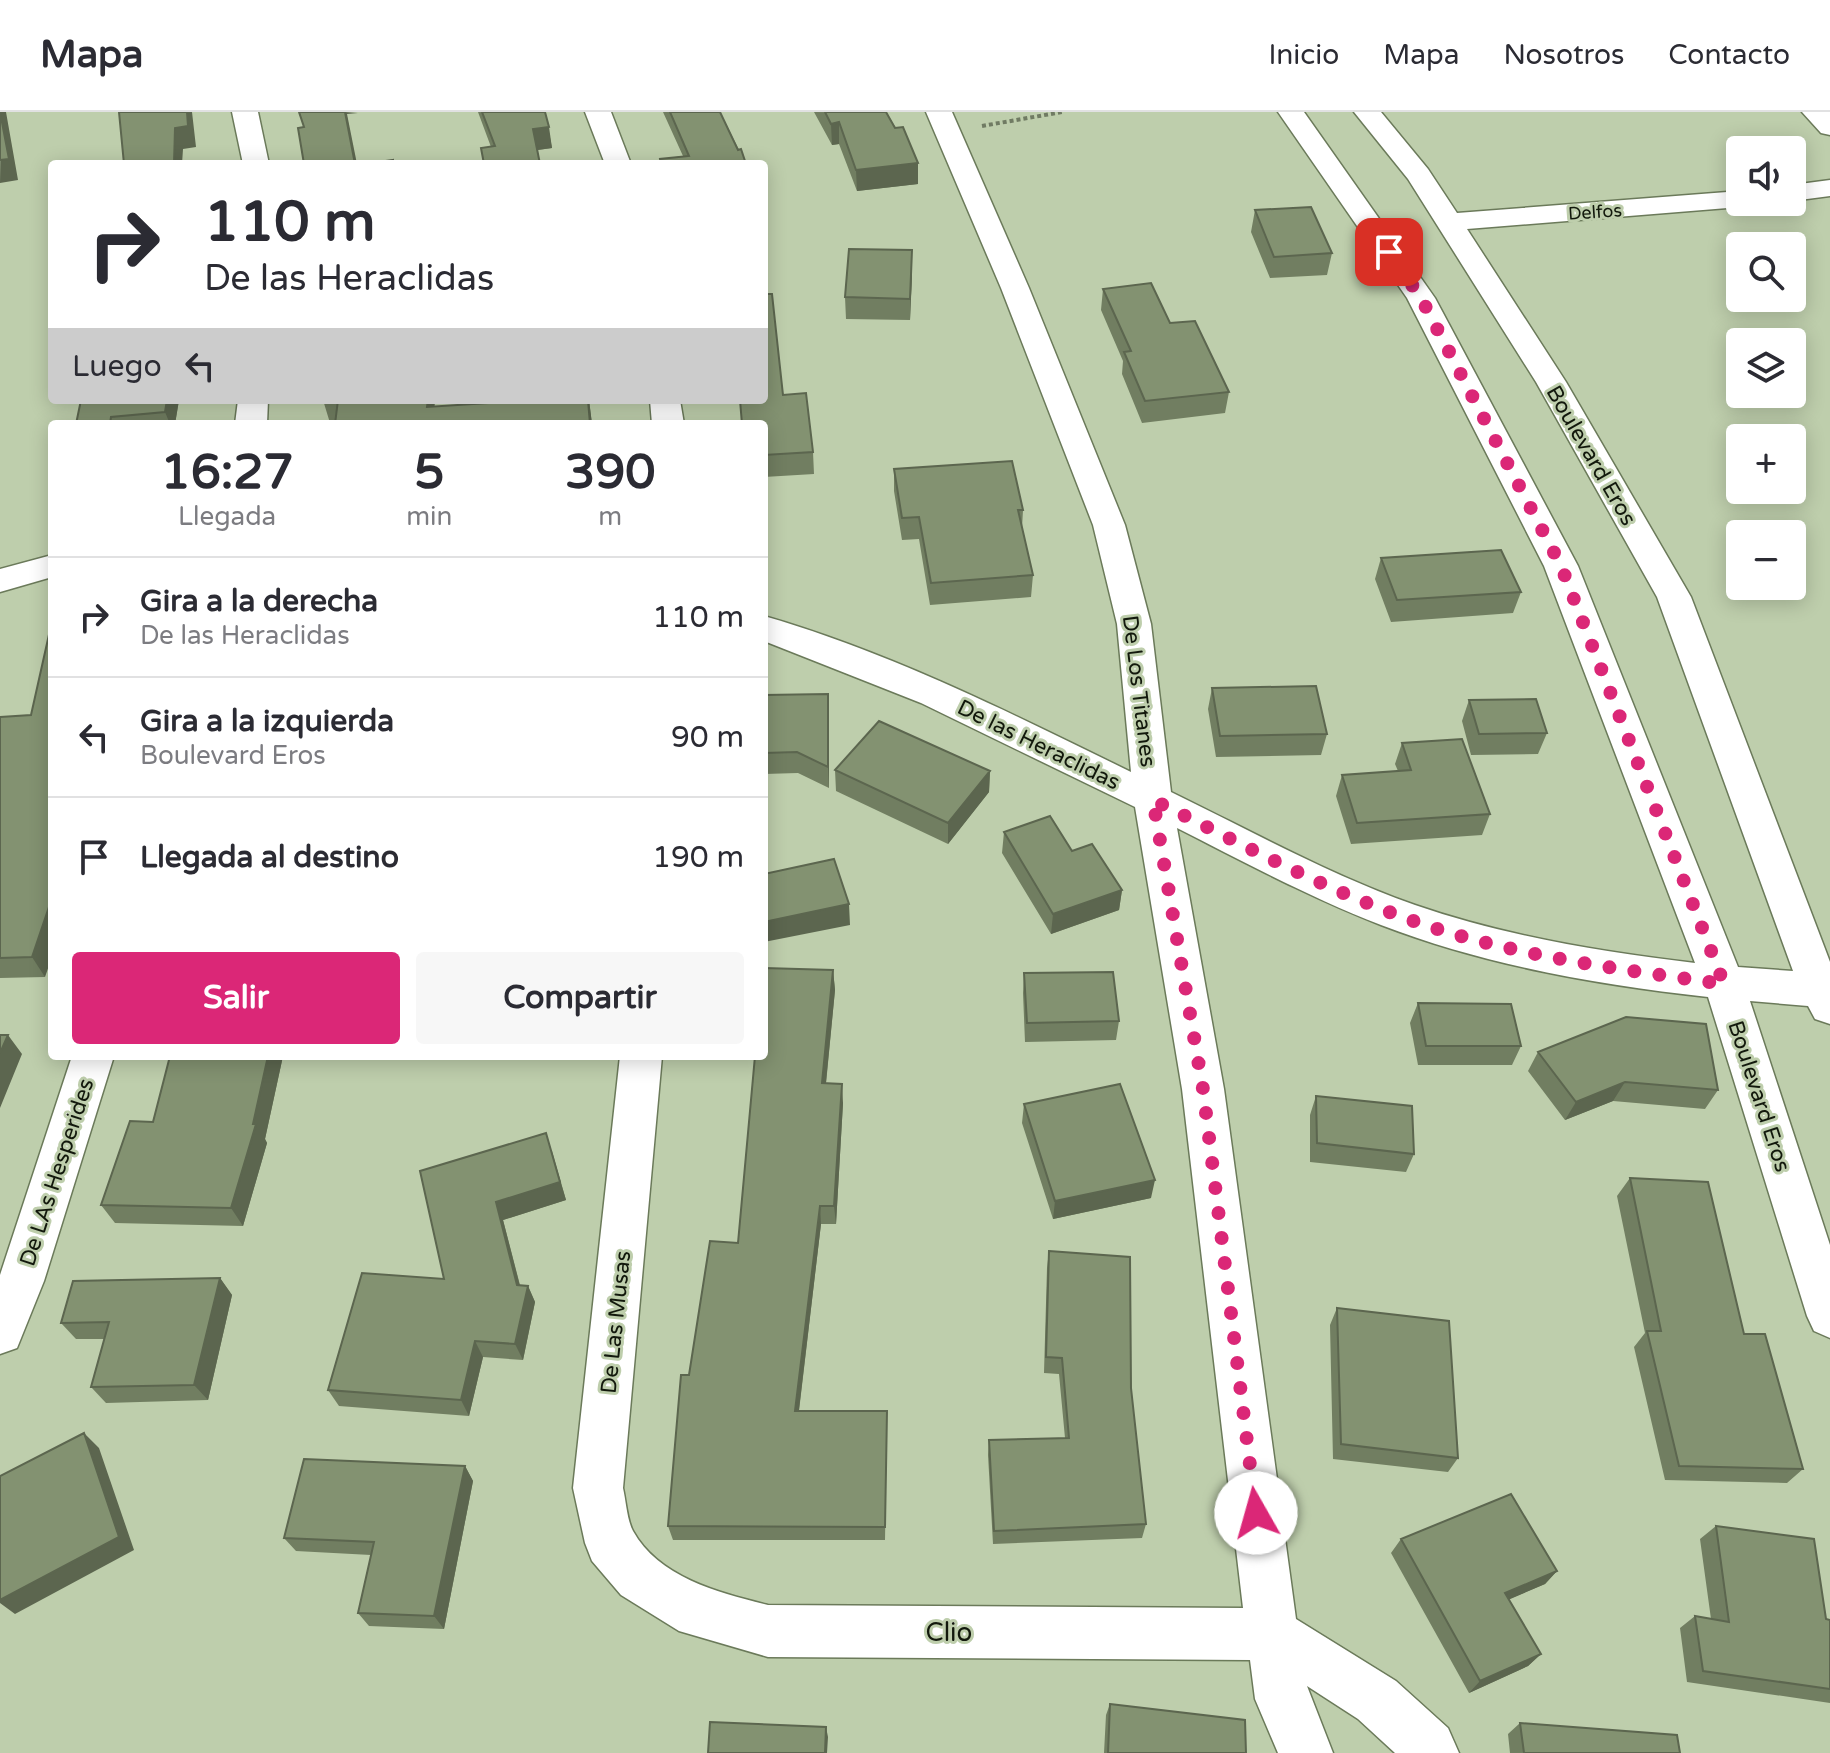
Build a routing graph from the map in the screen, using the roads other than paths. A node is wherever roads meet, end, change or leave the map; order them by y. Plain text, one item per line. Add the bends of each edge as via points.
1 (245, 112) edge
2 (598, 112) edge
3 (1291, 112) edge
4 (1367, 112) edge
5 (1815, 112) edge
6 (944, 122) edge
7 (1830, 127) edge
8 (255, 160) edge
9 (616, 160) edge
10 (1830, 188) edge
11 (1806, 191) edge
12 (1726, 200) edge
13 (1449, 222) junction
14 (48, 567) edge
15 (0, 581) edge
16 (768, 629) edge
17 (1153, 800) junction
18 (1817, 937) edge
19 (1724, 984) junction
20 (1825, 998) edge
21 (92, 1060) edge
22 (641, 1060) edge
23 (1830, 1316) edge
24 (0, 1332) edge
25 (639, 1577) joint
26 (1272, 1634) junction
27 (1306, 1753) edge
28 (1432, 1753) edge

1 - 8 street
2 - 9 street
3 - 19 street, Boulevard Eros via 1421,298 1561,566
4 - 13 street, Boulevard Eros via 1419,175
5 - 7 street
6 - 17 street, De Los Titanes via 1109,525 1134,624
10 - 11 street
12 - 13 street, Delfos
13 - 18 street, Boulevard Eros via 1551,382 1674,597
14 - 15 street
16 - 17 street, De las Heraclidas via 995,721
17 - 19 street, De las Heraclidas via 1326,885 1426,925 1523,950
17 - 26 street, De Los Titanes via 1203,1089
18 - 20 street, Boulevard Eros
19 - 20 street, De las Heraclidas
19 - 23 street, Boulevard Eros
21 - 24 street, De LAs Hesperides
22 - 25 street, De Las Musas via 598,1488 610,1543
25 - 26 street, Clio via 697,1613 768,1631
26 - 27 street, De Los Titanes via 1282,1699
26 - 28 street via 1377,1700

